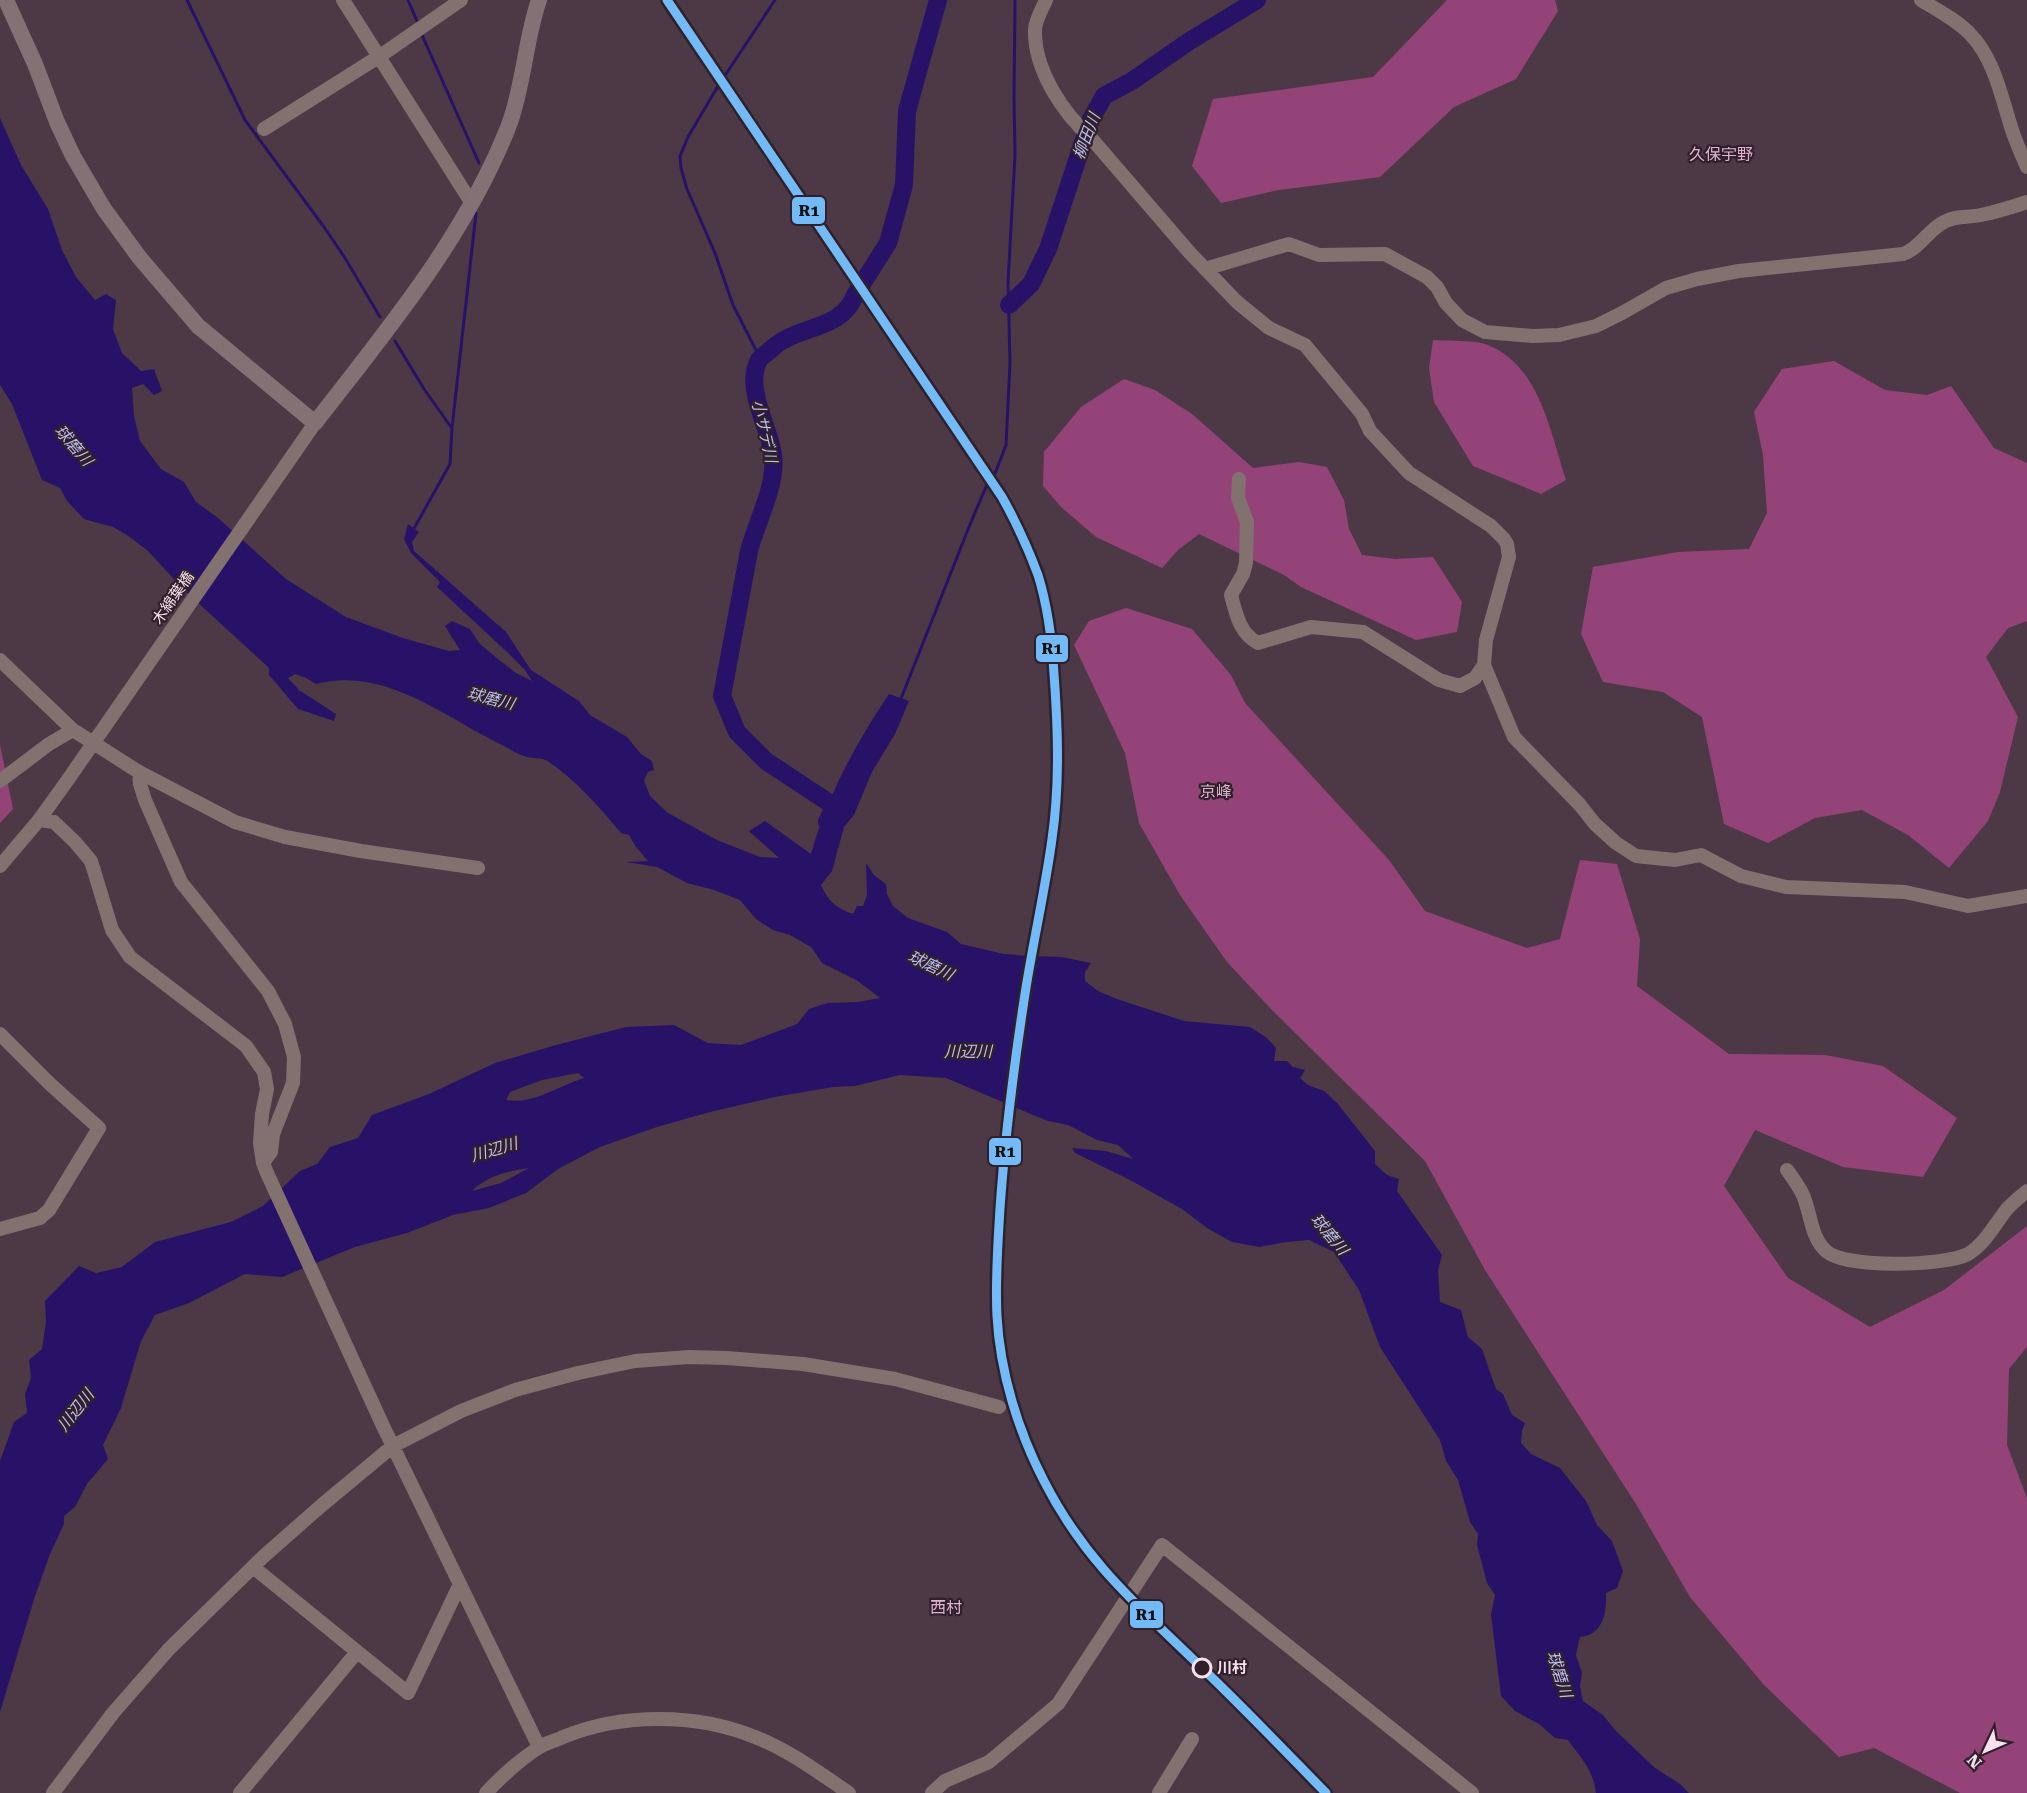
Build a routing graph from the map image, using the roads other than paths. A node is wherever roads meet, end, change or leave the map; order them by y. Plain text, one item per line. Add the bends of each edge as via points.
1 (6, 0) edge
2 (343, 0) edge
3 (461, 0) edge
4 (539, 0) edge
5 (1046, 0) edge
6 (1921, 0) edge
7 (380, 56) junction
8 (264, 129) dead end
9 (2027, 167) edge
10 (471, 202) junction
11 (2027, 202) edge
12 (1205, 269) junction
13 (311, 429) junction
14 (1239, 479) dead end
15 (0, 660) edge
16 (1484, 665) junction
17 (74, 730) junction
18 (139, 772) junction
19 (0, 781) edge
20 (39, 820) junction
21 (0, 866) edge
22 (478, 868) dead end
23 (2027, 896) edge
24 (0, 1034) edge
25 (265, 1168) junction
26 (1787, 1170) dead end
27 (2027, 1191) edge
28 (0, 1229) edge
29 (999, 1407) dead end
30 (393, 1446) junction
31 (253, 1567) junction
32 (460, 1584) junction
33 (357, 1652) junction
34 (1192, 1739) dead end
35 (539, 1747) junction
36 (53, 1793) edge
37 (240, 1793) edge
38 (486, 1793) edge
39 (849, 1793) edge
40 (932, 1793) edge
41 (1159, 1793) edge
42 (1472, 1793) edge

1 - 13 main road via 57,122 104,210 198,326
2 - 7 street
3 - 7 street
4 - 10 main road via 510,123 487,178
5 - 12 street via 1034,29 1041,63 1054,94 1076,125
6 - 9 street via 1971,35 1999,89
7 - 8 street
7 - 10 street
10 - 13 main road via 396,319
11 - 12 street via 1943,222 1912,251 1903,254 1697,279 1666,288 1596,326 1559,335 1485,332 1462,320 1426,278 1385,254 1319,255 1289,244
12 - 16 street via 1269,328 1305,345 1362,414 1370,431 1409,473 1491,526 1504,539 1509,557 1486,640
13 - 20 street, 木綿葉橋
14 - 16 street via 1238,498 1247,522 1246,563 1231,595 1246,637 1258,643 1311,627 1363,632 1439,680 1460,686 1475,678
15 - 17 street
16 - 23 street via 1514,737 1595,824 1636,856 1675,860 1701,855 1740,876 1786,887 1905,892 1968,906
17 - 18 street
17 - 19 street
18 - 22 street via 236,822 285,837
18 - 25 street via 145,800 181,882 268,991 285,1024 294,1057 293,1083 273,1134
20 - 21 street, 木綿葉橋
20 - 25 street via 54,822 91,861 112,930 130,957 246,1046 264,1072 267,1089 260,1143
24 - 28 street via 99,1128 49,1210 40,1218
25 - 30 street
26 - 27 street via 1803,1193 1817,1240 1825,1251 1858,1263 1901,1264 1957,1258 1988,1235
29 - 30 street via 895,1379 815,1366 689,1357 636,1361 514,1390 461,1411
30 - 31 street
30 - 32 street
31 - 33 street
31 - 36 street via 169,1649 113,1713
32 - 33 street via 408,1693
32 - 35 street
33 - 37 street
34 - 41 street
35 - 38 street
35 - 39 street via 609,1724 683,1720 722,1726 755,1737 788,1753
40 - 42 street via 945,1781 989,1762 1058,1704 1162,1545

